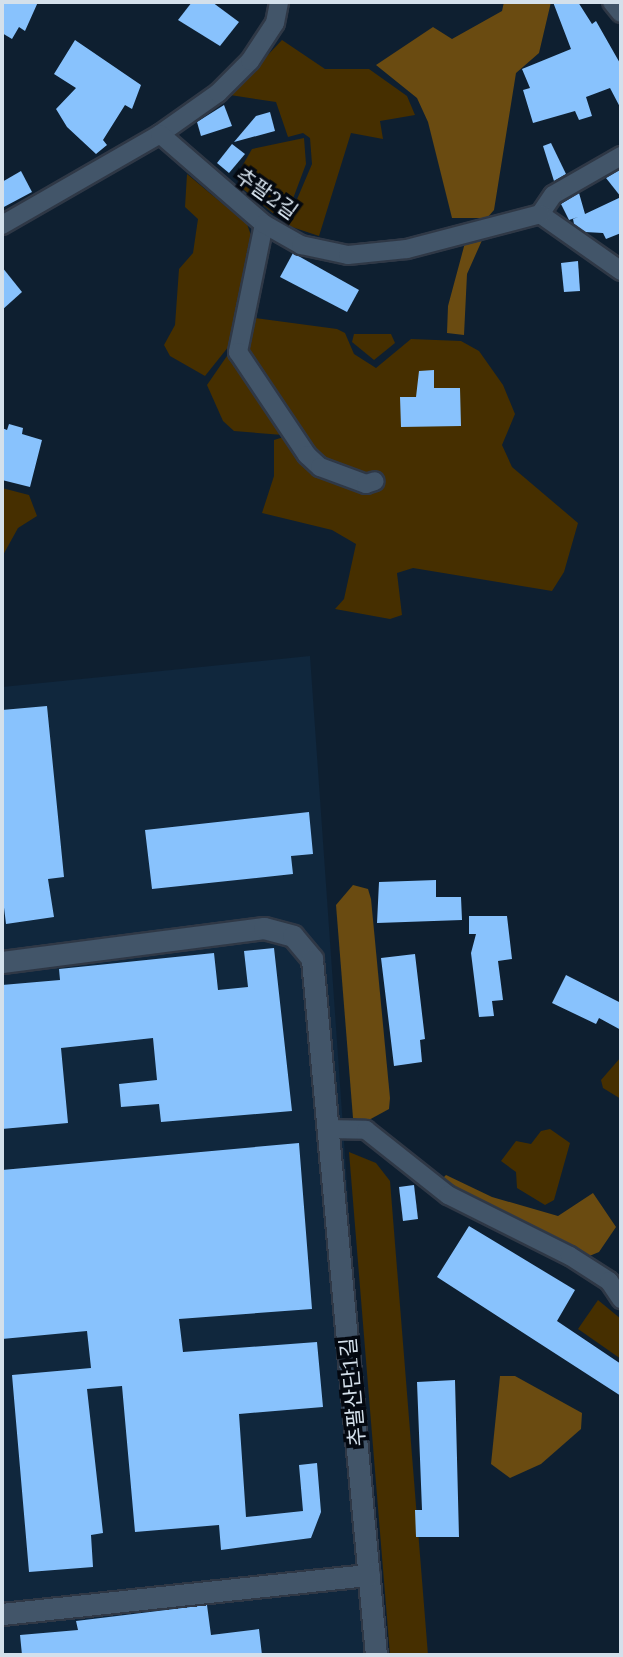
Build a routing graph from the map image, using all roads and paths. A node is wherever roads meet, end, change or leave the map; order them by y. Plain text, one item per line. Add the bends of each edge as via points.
1 (279, 2) edge
2 (612, 2) edge
3 (621, 13) edge
4 (160, 134) junction
5 (621, 156) edge
6 (541, 214) junction
7 (264, 224) junction
8 (2, 225) edge
9 (621, 271) edge
10 (375, 481) dead end
11 (2, 962) edge
12 (327, 1129) junction
13 (621, 1298) edge
14 (369, 1575) junction
15 (2, 1614) edge
16 (376, 1655) edge

1 - 4 street via 275,23 250,61 218,93
2 - 3 street
4 - 7 street, 추팔2길
4 - 8 street
5 - 6 street via 553,195
6 - 7 street, 추팔2길 via 407,249 348,255 301,245
6 - 9 street
7 - 10 street via 238,352 307,455 320,467 366,484
11 - 12 street, 추팔산단1길 via 264,928 293,936 312,959
12 - 13 street via 366,1130 448,1195 570,1256 609,1281
12 - 14 street, 추팔산단1길
14 - 15 street
14 - 16 street, 추팔산단1길

